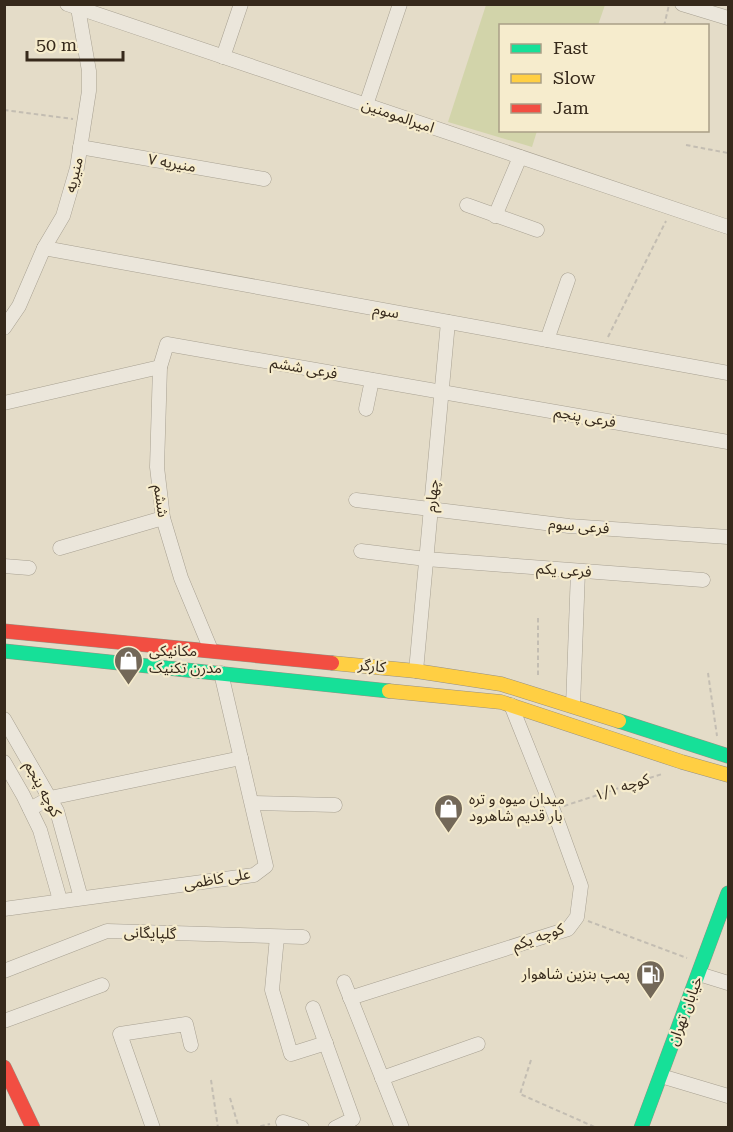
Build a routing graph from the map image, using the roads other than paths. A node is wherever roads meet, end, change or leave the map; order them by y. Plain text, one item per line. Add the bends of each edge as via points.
1 (241, 4) edge
2 (400, 4) edge
3 (682, 4) edge
4 (75, 6) edge
5 (729, 18) edge
6 (223, 57) junction
7 (366, 105) junction
8 (80, 147) junction
9 (520, 157) junction
10 (264, 179) dead end
11 (467, 205) dead end
12 (495, 216) junction
13 (729, 227) edge
14 (537, 230) dead end
15 (44, 248) junction
16 (568, 280) dead end
17 (448, 322) junction
18 (4, 328) edge
19 (547, 340) junction
20 (167, 344) joint
21 (160, 367) junction
22 (729, 373) edge
23 (372, 380) junction
24 (441, 392) junction
25 (4, 403) edge
26 (366, 409) dead end
27 (729, 441) edge
28 (357, 500) dead end
29 (431, 509) junction
30 (163, 518) junction
31 (729, 537) edge
32 (60, 548) dead end
33 (361, 551) dead end
34 (426, 559) junction
35 (4, 566) edge
36 (29, 568) dead end
37 (578, 571) junction
38 (703, 580) dead end
39 (4, 631) edge
40 (211, 650) junction
41 (4, 651) edge
42 (416, 671) junction
43 (221, 673) junction
44 (511, 705) junction
45 (573, 706) junction
46 (4, 719) edge
47 (726, 752) edge
48 (241, 758) junction
49 (4, 762) edge
50 (729, 775) edge
51 (50, 798) junction
52 (252, 803) junction
53 (335, 805) dead end
54 (30, 809) junction
55 (81, 898) junction
56 (728, 898) edge
57 (60, 900) junction
58 (4, 909) edge
59 (277, 937) junction
60 (303, 937) dead end
61 (701, 969) junction
62 (4, 971) edge
63 (344, 982) dead end
64 (729, 983) edge
65 (102, 985) dead end
66 (350, 998) junction
67 (313, 1008) dead end
68 (4, 1021) edge
69 (326, 1043) junction
70 (478, 1044) dead end
71 (190, 1045) dead end
72 (4, 1067) edge
73 (661, 1076) junction
74 (382, 1078) junction
75 (729, 1096) edge
76 (283, 1122) road end
77 (33, 1128) edge
78 (153, 1128) edge
79 (302, 1128) edge
80 (335, 1128) edge
81 (402, 1128) edge
82 (641, 1128) edge

1 - 6 street
2 - 7 street
3 - 5 street
4 - 6 street, امیرالمومنین
4 - 8 street, منیریه via 89,71
6 - 7 street, امیرالمومنین
7 - 9 street, امیرالمومنین
8 - 10 street, منیریه ۷
8 - 15 street, منیریه via 63,216
9 - 12 street
9 - 13 street, امیرالمومنین
11 - 12 street
12 - 14 street
15 - 17 street, سوم
15 - 18 street, منیریه via 19,306
16 - 19 street
17 - 19 street, سوم
17 - 24 street, چهارم
19 - 22 street, سوم
20 - 21 street, ششم
20 - 23 street, فرعی ششم
21 - 25 street
21 - 30 street, ششم via 157,467
23 - 24 street, فرعی ششم
23 - 26 street
24 - 27 street, فرعی پنجم
24 - 29 street, چهارم
28 - 29 street, فرعی سوم
29 - 31 street, فرعی سوم via 569,526
29 - 34 street, چهارم
30 - 32 street
30 - 40 street, ششم via 181,578
33 - 34 street, فرعی یکم
34 - 37 street, فرعی یکم
34 - 42 street, چهارم
35 - 36 street
37 - 38 street, فرعی یکم
37 - 45 street
39 - 40 main road, کارگر
40 - 42 main road, کارگر
41 - 43 main road, کارگر
42 - 45 main road, کارگر via 501,684
43 - 44 main road, کارگر
43 - 48 street, علی کاظمی
44 - 50 main road, کارگر
44 - 66 street, کوچه یکم via 581,886 577,917 568,928
45 - 47 main road, کارگر
46 - 51 street, کوچه پنجم
48 - 51 street
48 - 52 street, علی کاظمی
49 - 54 street
51 - 54 street
51 - 55 street, کوچه پنجم
52 - 53 street
52 - 55 street, علی کاظمی via 266,866 254,875
54 - 57 street
55 - 57 street, علی کاظمی
56 - 61 main road, خیابان تهران
57 - 58 street, علی کاظمی
59 - 60 street, گلپایگانی
59 - 62 street, گلپایگانی via 106,931
59 - 69 street via 272,990 291,1054
61 - 64 street
61 - 73 main road, خیابان تهران
63 - 66 street
65 - 68 street
66 - 74 street
67 - 69 street
69 - 80 street via 353,1119
70 - 74 street
71 - 78 street via 186,1024 120,1034
72 - 77 main road
73 - 75 street
73 - 82 main road, خیابان تهران
74 - 81 street
76 - 79 street

